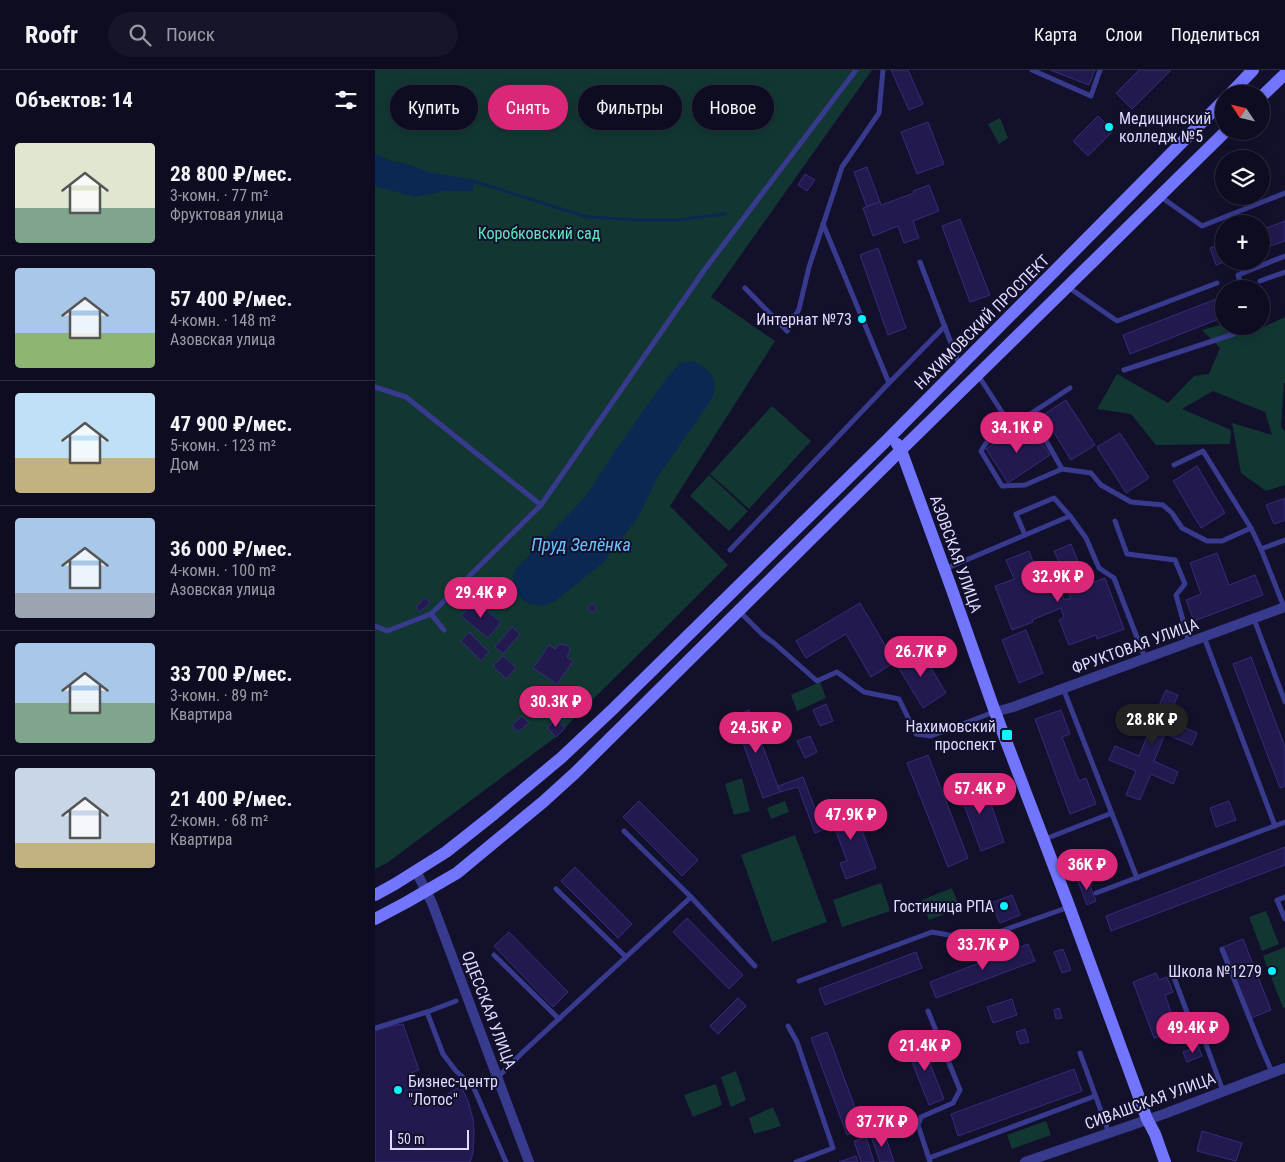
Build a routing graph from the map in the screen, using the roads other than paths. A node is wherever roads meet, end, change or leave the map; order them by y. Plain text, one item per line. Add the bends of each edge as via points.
1 (856, 70) edge
2 (883, 70) edge
3 (1032, 70) edge
4 (1100, 70) edge
5 (1253, 70) edge
6 (1285, 74) edge
7 (1239, 85) edge
8 (1270, 88) edge
9 (1215, 109) edge
10 (1217, 140) edge
11 (1285, 193) edge
12 (1160, 196) junction
13 (823, 224) junction
14 (1285, 256) edge
15 (920, 262) dead end
16 (1285, 272) edge
17 (1239, 280) edge
18 (1263, 280) edge
19 (1215, 283) edge
20 (1068, 287) junction
21 (745, 288) dead end
22 (945, 326) junction
23 (1231, 335) edge
24 (960, 367) junction
25 (1124, 370) dead end
26 (978, 375) junction
27 (889, 383) junction
28 (375, 386) edge
29 (1070, 388) dead end
30 (1031, 414) junction
31 (1011, 426) junction
32 (891, 436) junction
33 (901, 450) junction
34 (1174, 465) dead end
35 (1062, 469) junction
36 (541, 505) junction
37 (1070, 516) junction
38 (1115, 521) dead end
39 (1251, 528) junction
40 (1025, 535) junction
41 (1285, 540) edge
42 (730, 550) dead end
43 (1261, 550) junction
44 (945, 570) junction
45 (1284, 607) edge
46 (739, 611) junction
47 (431, 614) junction
48 (1254, 618) junction
49 (375, 626) edge
50 (443, 630) dead end
51 (1204, 636) junction
52 (1189, 642) junction
53 (1145, 658) junction
54 (1063, 688) junction
55 (1285, 702) edge
56 (995, 712) junction
57 (1112, 814) junction
58 (1285, 822) edge
59 (1275, 826) junction
60 (624, 831) dead end
61 (1043, 839) junction
62 (416, 871) junction
63 (1137, 878) junction
64 (556, 889) dead end
65 (427, 890) junction
66 (1096, 893) dead end
67 (375, 895) edge
68 (691, 897) junction
69 (1285, 897) edge
70 (1069, 906) junction
71 (375, 919) edge
72 (1285, 919) edge
73 (1222, 949) dead end
74 (494, 955) dead end
75 (626, 956) junction
76 (755, 966) dead end
77 (1173, 975) dead end
78 (799, 981) dead end
79 (456, 1001) dead end
80 (927, 1011) dead end
81 (427, 1012) junction
82 (559, 1019) junction
83 (788, 1026) dead end
84 (375, 1028) edge
85 (1080, 1053) dead end
86 (1285, 1068) edge
87 (1272, 1072) junction
88 (498, 1077) junction
89 (1223, 1091) junction
90 (1095, 1096) junction
91 (1147, 1119) junction
92 (1109, 1133) junction
93 (1043, 1159) edge
94 (930, 1160) edge
95 (506, 1162) edge
96 (529, 1162) edge
97 (795, 1162) edge
98 (1025, 1162) edge
99 (1165, 1162) edge

1 - 36 lane via 705,269
2 - 13 lane via 879,113 842,167
3 - 4 lane via 1091,96
5 - 7 main road
6 - 8 main road
9 - 24 main road, НАХИМОВСКИЙ ПРОСПЕКТ
10 - 12 main road, НАХИМОВСКИЙ ПРОСПЕКТ
11 - 12 lane via 1202,226
12 - 20 main road, НАХИМОВСКИЙ ПРОСПЕКТ
13 - 21 lane via 799,309 787,331
13 - 27 lane
14 - 17 lane via 1238,275
15 - 22 lane
16 - 18 lane
19 - 20 lane via 1117,321
20 - 26 main road, НАХИМОВСКИЙ ПРОСПЕКТ
22 - 24 lane
22 - 27 lane
23 - 25 lane
24 - 32 main road, НАХИМОВСКИЙ ПРОСПЕКТ
26 - 31 lane
26 - 33 main road, НАХИМОВСКИЙ ПРОСПЕКТ
27 - 42 lane
28 - 36 lane via 406,397
29 - 30 lane
30 - 31 lane
30 - 35 lane
31 - 35 lane via 986,443 981,451 1002,486 1025,486
32 - 33 main road, АЗОВСКАЯ УЛИЦА
32 - 62 main road, НАХИМОВСКИЙ ПРОСПЕКТ via 561,758 446,852
33 - 44 main road, АЗОВСКАЯ УЛИЦА
33 - 46 main road, НАХИМОВСКИЙ ПРОСПЕКТ
34 - 39 lane via 1203,451
35 - 39 lane via 1091,473 1101,485 1131,502 1163,505 1182,528 1207,541 1223,541
36 - 47 lane
37 - 40 lane
37 - 40 lane via 1054,498 1016,514
37 - 53 lane via 1086,538 1099,568 1114,578
38 - 52 lane via 1127,554 1175,560 1185,584 1176,596
39 - 43 lane
40 - 44 lane
41 - 43 lane
43 - 45 lane
44 - 56 main road, АЗОВСКАЯ УЛИЦА
45 - 48 street, ФРУКТОВАЯ УЛИЦА
46 - 56 lane via 817,681 837,672 864,692 899,699 916,734 931,736
46 - 65 main road, НАХИМОВСКИЙ ПРОСПЕКТ via 575,774 457,874
47 - 49 lane via 387,631
47 - 50 lane
48 - 51 street, ФРУКТОВАЯ УЛИЦА
48 - 55 lane
51 - 52 street, ФРУКТОВАЯ УЛИЦА
51 - 59 lane
52 - 53 street, ФРУКТОВАЯ УЛИЦА
53 - 54 street, ФРУКТОВАЯ УЛИЦА
54 - 56 street, ФРУКТОВАЯ УЛИЦА
54 - 57 lane
56 - 61 main road, АЗОВСКАЯ УЛИЦА
57 - 61 lane
57 - 63 lane
58 - 59 lane
59 - 63 lane
60 - 68 lane
61 - 70 main road, АЗОВСКАЯ УЛИЦА
62 - 65 street, ОДЕССКАЯ УЛИЦА
62 - 67 main road, НАХИМОВСКИЙ ПРОСПЕКТ
63 - 66 lane
64 - 75 lane
65 - 71 main road, НАХИМОВСКИЙ ПРОСПЕКТ
65 - 88 street, ОДЕССКАЯ УЛИЦА
68 - 75 lane
68 - 76 lane
69 - 72 lane via 1277,900
70 - 78 lane via 977,940 932,932
70 - 91 main road, АЗОВСКАЯ УЛИЦА
73 - 87 lane
74 - 82 lane
75 - 82 lane
77 - 89 lane via 1194,1031 1203,1036
79 - 81 lane
80 - 94 lane via 960,1090 953,1103 921,1117 919,1126
81 - 84 lane
81 - 95 lane via 443,1054 473,1086
82 - 88 lane
83 - 97 lane via 797,1042 833,1148
85 - 90 lane
86 - 87 street, СИВАШСКАЯ УЛИЦА
87 - 89 street, СИВАШСКАЯ УЛИЦА
88 - 96 street, ОДЕССКАЯ УЛИЦА
89 - 91 street, СИВАШСКАЯ УЛИЦА
90 - 92 lane
90 - 94 lane
91 - 92 street, СИВАШСКАЯ УЛИЦА
91 - 99 main road, АЗОВСКАЯ УЛИЦА
92 - 93 street, СИВАШСКАЯ УЛИЦА
93 - 98 street, СИВАШСКАЯ УЛИЦА

